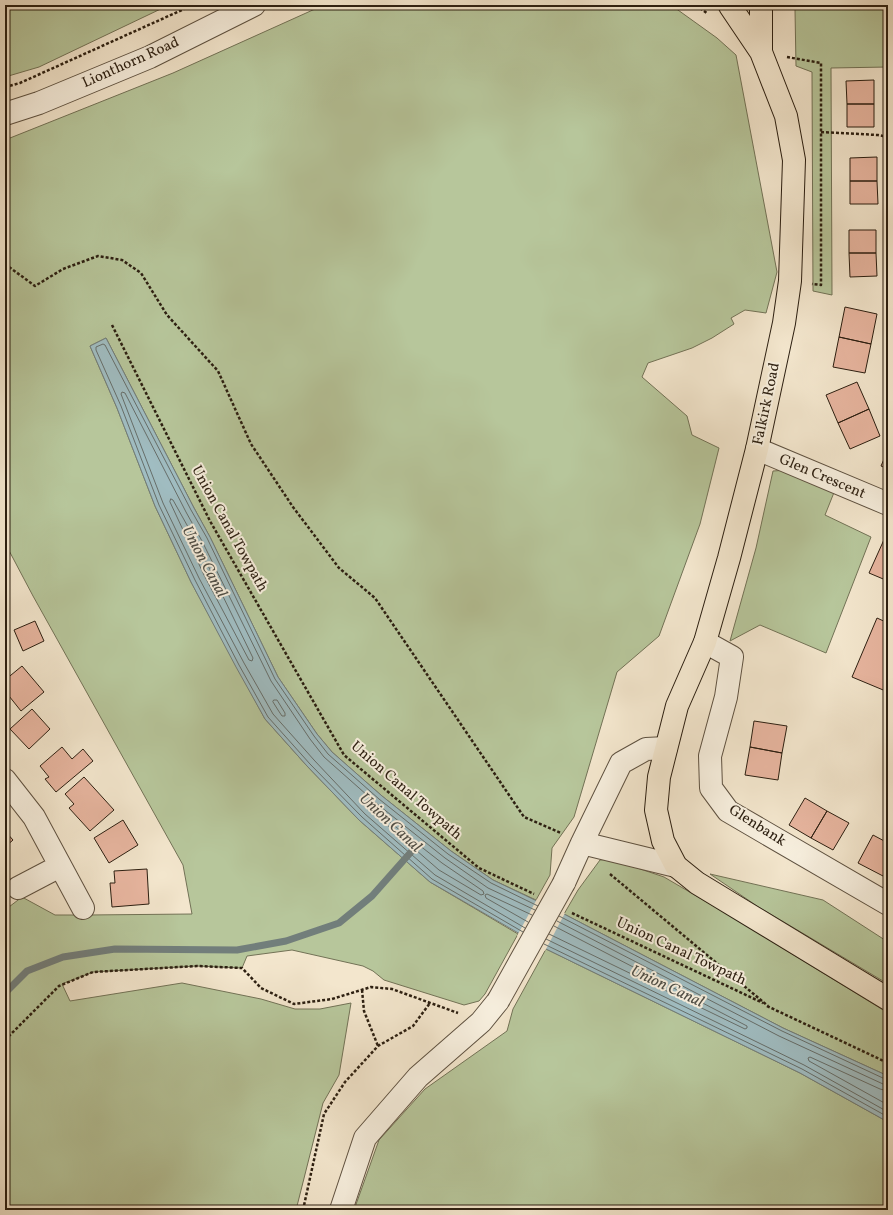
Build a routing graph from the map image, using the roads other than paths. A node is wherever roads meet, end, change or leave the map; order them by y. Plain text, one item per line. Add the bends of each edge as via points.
1 (254, 5) edge
2 (735, 5) edge
3 (761, 5) edge
4 (761, 52) junction
5 (5, 114) edge
6 (757, 449) junction
7 (888, 504) edge
8 (705, 642) junction
9 (666, 748) junction
10 (5, 780) edge
11 (582, 843) junction
12 (60, 866) junction
13 (676, 866) junction
14 (18, 888) dead end
15 (888, 904) edge
16 (83, 908) dead end
17 (888, 999) edge
18 (341, 1210) edge

1 - 5 street, Lionthorn Road via 150,57 39,103
2 - 4 main road, Falkirk Road
3 - 4 main road, Falkirk Road
4 - 6 main road, Falkirk Road via 786,116 794,160 790,281 784,322
6 - 7 street, Glen Crescent
6 - 8 main road, Falkirk Road
8 - 9 main road, Falkirk Road via 677,706
8 - 15 street, Glenbank via 732,657 726,697 710,756 711,788 728,810
9 - 11 street via 646,749 621,763
9 - 13 main road, Falkirk Road via 659,777 656,810 663,842
10 - 12 street via 34,816
11 - 13 street
11 - 18 street, bridge via 564,883 498,1001 481,1022 418,1077 366,1138
12 - 14 street
12 - 16 street
13 - 17 main road via 697,883

